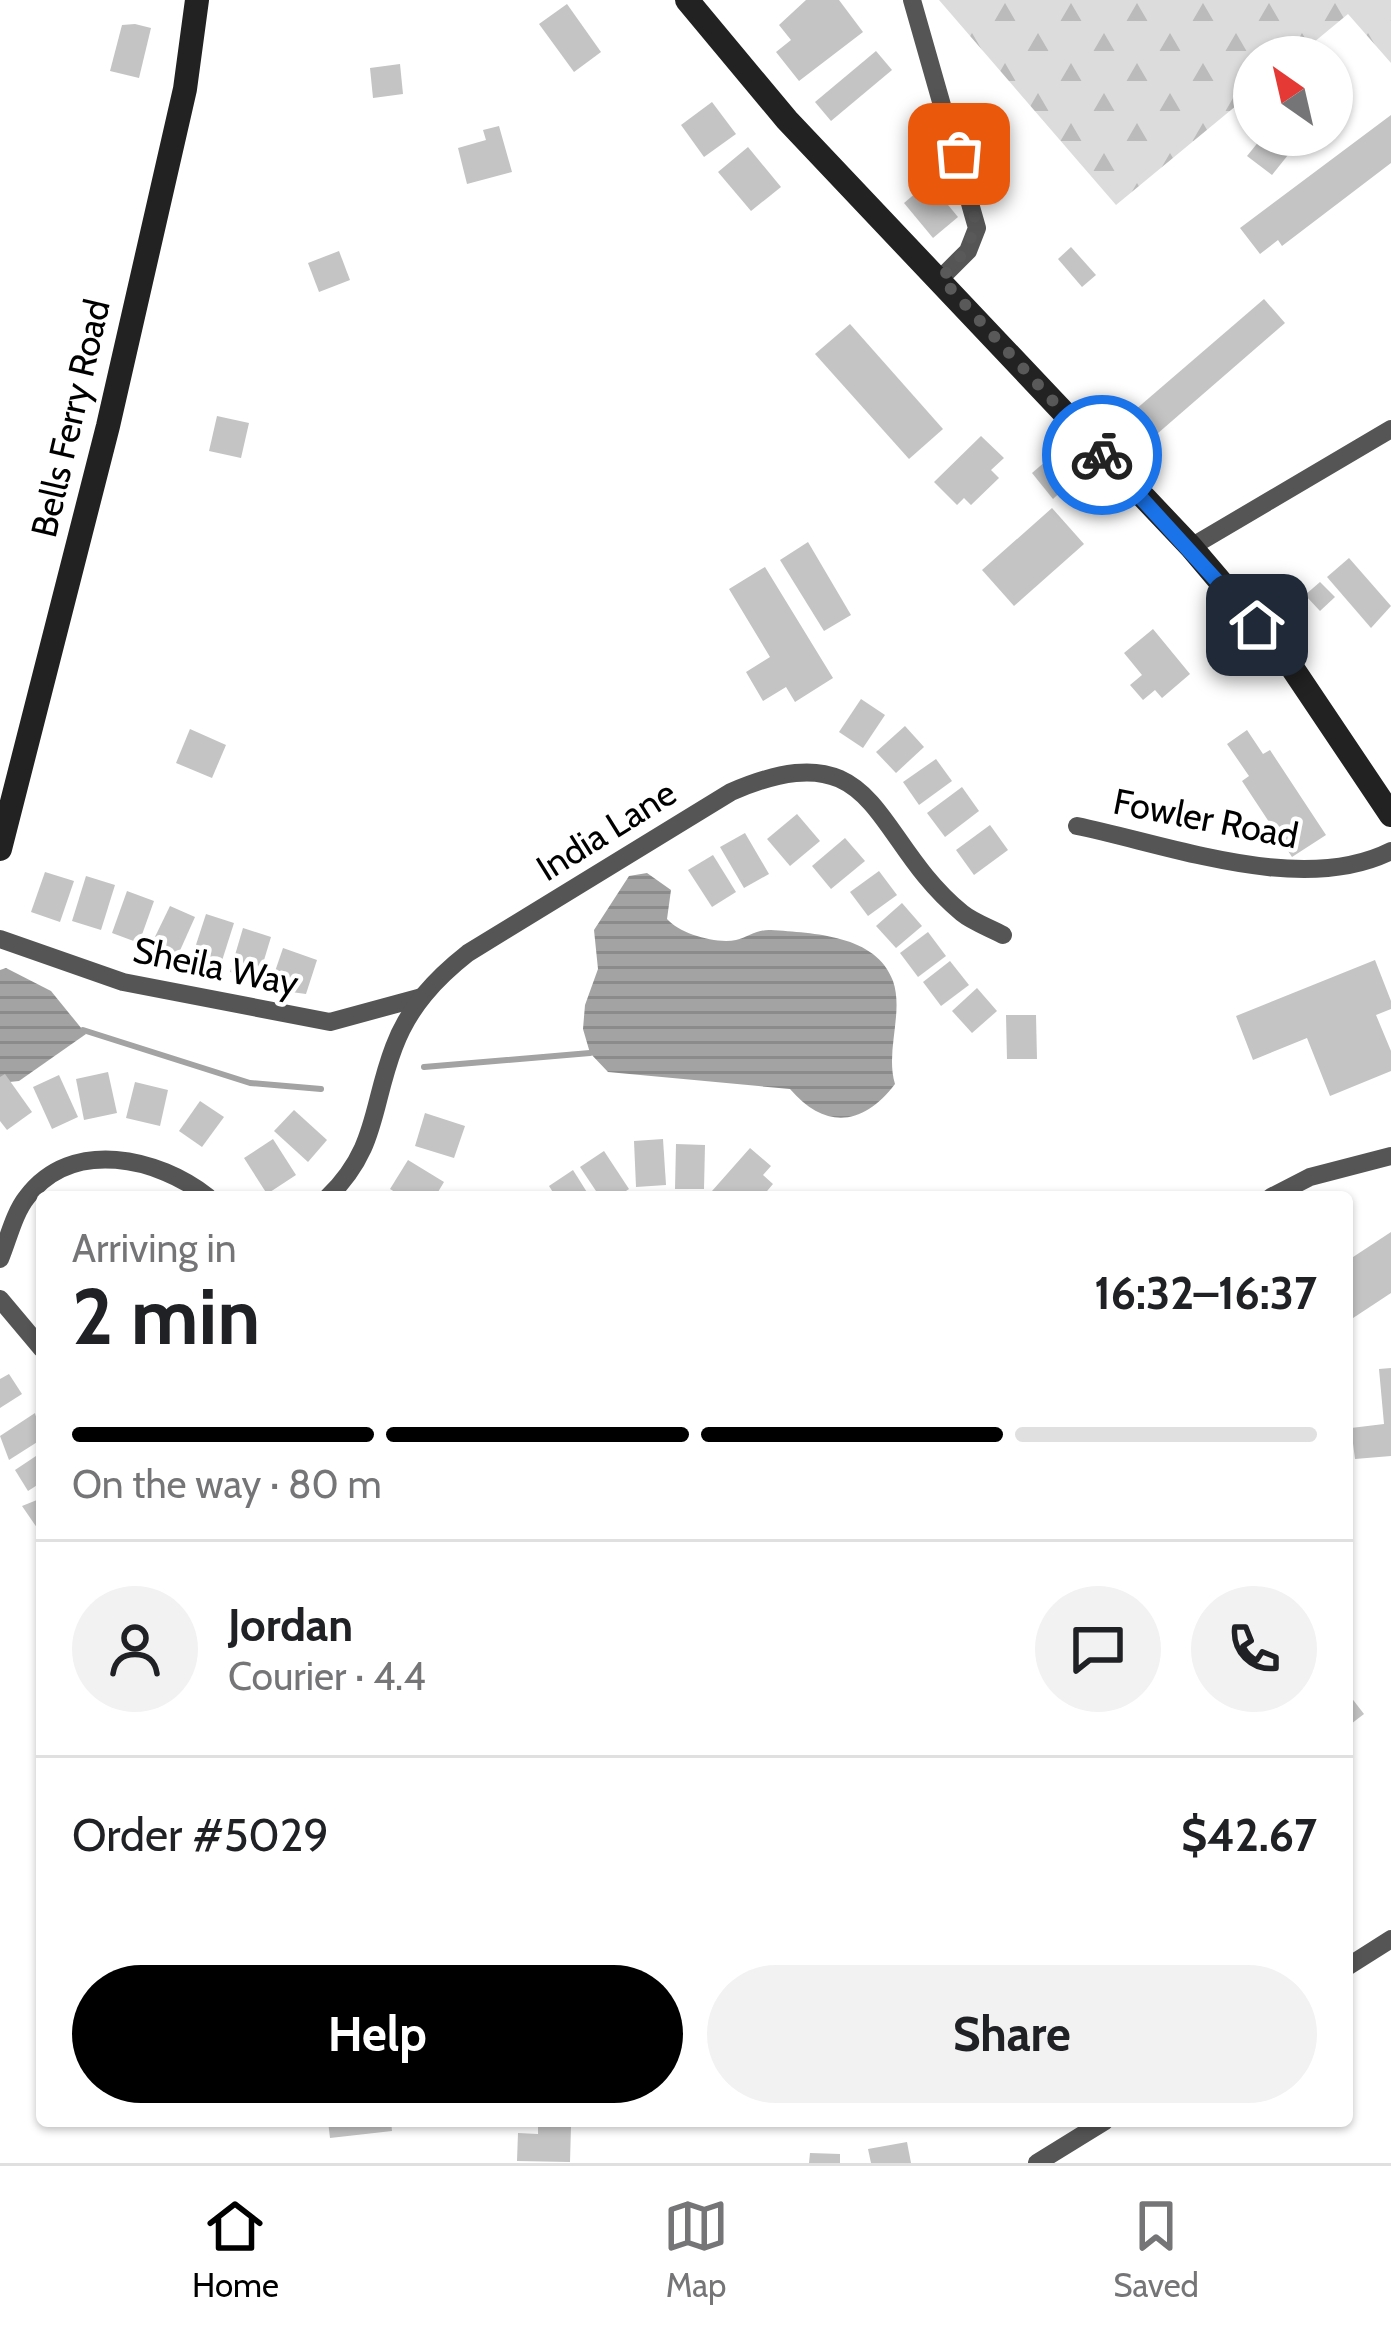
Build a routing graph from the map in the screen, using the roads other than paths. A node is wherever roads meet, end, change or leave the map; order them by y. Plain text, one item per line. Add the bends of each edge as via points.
1 (197, 0) edge
2 (687, 0) edge
3 (912, 0) edge
4 (941, 278) junction
5 (1391, 429) edge
6 (1191, 547) junction
7 (1391, 815) edge
8 (1076, 826) dead end
9 (0, 849) edge
10 (1391, 851) edge
11 (1003, 935) dead end
12 (0, 939) edge
13 (422, 997) junction
14 (1391, 1156) edge
15 (200, 1191) edge
16 (334, 1191) edge
17 (1283, 1191) edge
18 (0, 1259) edge
19 (0, 1299) edge
20 (36, 1342) edge
21 (1391, 1939) edge
22 (1353, 1963) edge
23 (1095, 2127) edge
24 (1037, 2163) edge

1 - 9 main road, Bells Ferry Road via 185,89 108,426
2 - 4 main road via 787,120
3 - 4 street via 977,228 968,251
4 - 6 main road
5 - 6 street
6 - 7 main road via 1287,659
8 - 10 street, Fowler Road via 1300,872 1364,865
11 - 13 street, India Lane via 963,914 860,790 809,769 778,772 731,792 468,953
12 - 13 street, Sheila Way via 123,982 330,1022
13 - 16 street, India Lane via 392,1050 375,1126 354,1172
14 - 17 street
15 - 18 street via 151,1165 80,1161 27,1196
19 - 20 street
21 - 22 street
23 - 24 street

